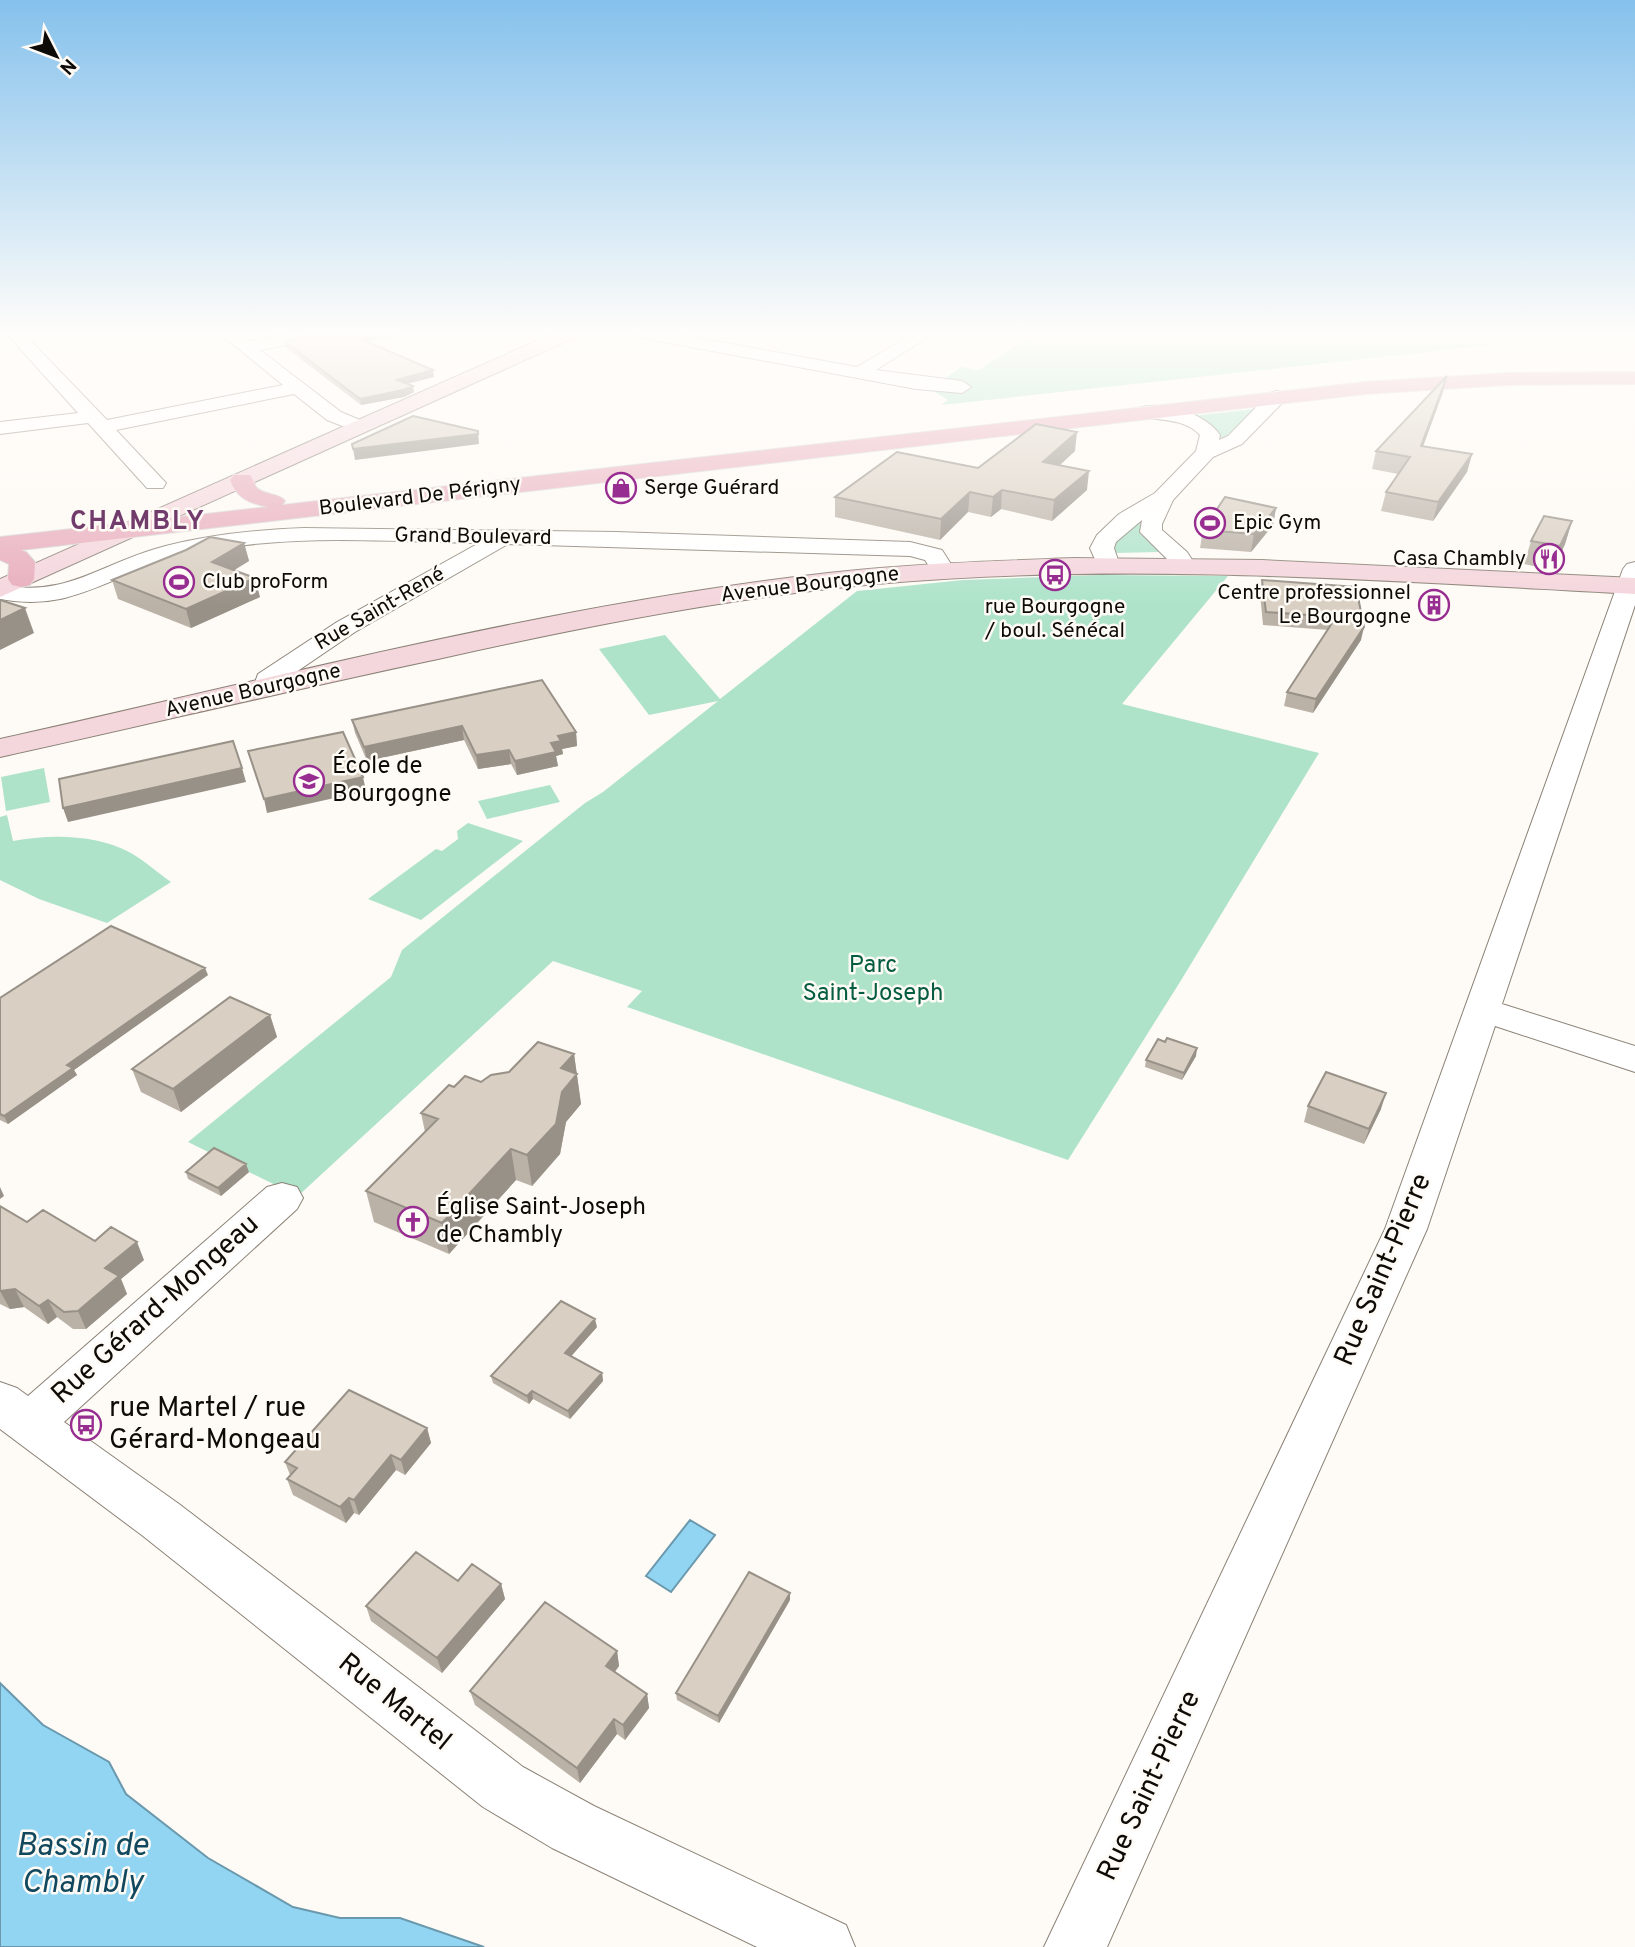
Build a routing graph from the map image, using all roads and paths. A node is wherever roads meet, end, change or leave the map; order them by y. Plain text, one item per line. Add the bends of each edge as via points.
1 (67, 424) edge
2 (99, 424) edge
3 (350, 424) edge
4 (367, 424) edge
5 (950, 424) edge
6 (1043, 424) edge
7 (1196, 424) edge
8 (1251, 424) edge
9 (360, 427) junction
10 (0, 428) edge
11 (1206, 453) junction
12 (242, 480) junction
13 (155, 483) dead end
14 (1163, 498) junction
15 (273, 501) junction
16 (169, 513) junction
17 (131, 530) junction
18 (0, 532) edge
19 (502, 537) junction
20 (0, 545) edge
21 (0, 552) edge
22 (1108, 566) junction
23 (1184, 566) junction
24 (944, 572) junction
25 (1633, 580) edge
26 (7, 586) edge
27 (266, 688) junction
28 (0, 748) edge
29 (1483, 1010) junction
30 (1635, 1059) edge
31 (282, 1198) dead end
32 (16, 1412) edge
33 (824, 1947) edge
34 (1075, 1947) edge

1 - 10 street
2 - 13 street
3 - 9 street
4 - 9 street
5 - 15 main road, Boulevard De Périgny
6 - 17 main road, Boulevard De Périgny
7 - 11 street via 1210,435
8 - 11 street via 1235,440
9 - 12 street
11 - 14 street
12 - 15 main road via 250,495
12 - 16 street
14 - 22 street via 1127,519 1105,540 1102,548
14 - 23 street via 1151,532
15 - 16 main road, Boulevard De Périgny
16 - 17 street
16 - 18 main road, Boulevard De Périgny
17 - 20 main road, Boulevard De Périgny
17 - 26 street
19 - 24 street, Grand Boulevard via 910,549 934,555
19 - 26 street, Grand Boulevard via 229,540 149,559 52,596 32,598
19 - 27 street, Rue Saint-René via 285,665 267,680
21 - 26 main road via 22,562
22 - 23 street, Avenue Bourgogne
22 - 24 street, Avenue Bourgogne
23 - 25 street, Avenue Bourgogne
24 - 27 street, Avenue Bourgogne via 818,582 651,606
25 - 29 street, Rue Saint-Pierre
27 - 28 street, Avenue Bourgogne
29 - 30 street
29 - 34 street, Rue Saint-Pierre via 1416,1203 1379,1291
31 - 32 street, Rue Gérard-Mongeau
32 - 33 street, Rue Martel via 503,1787 573,1827

